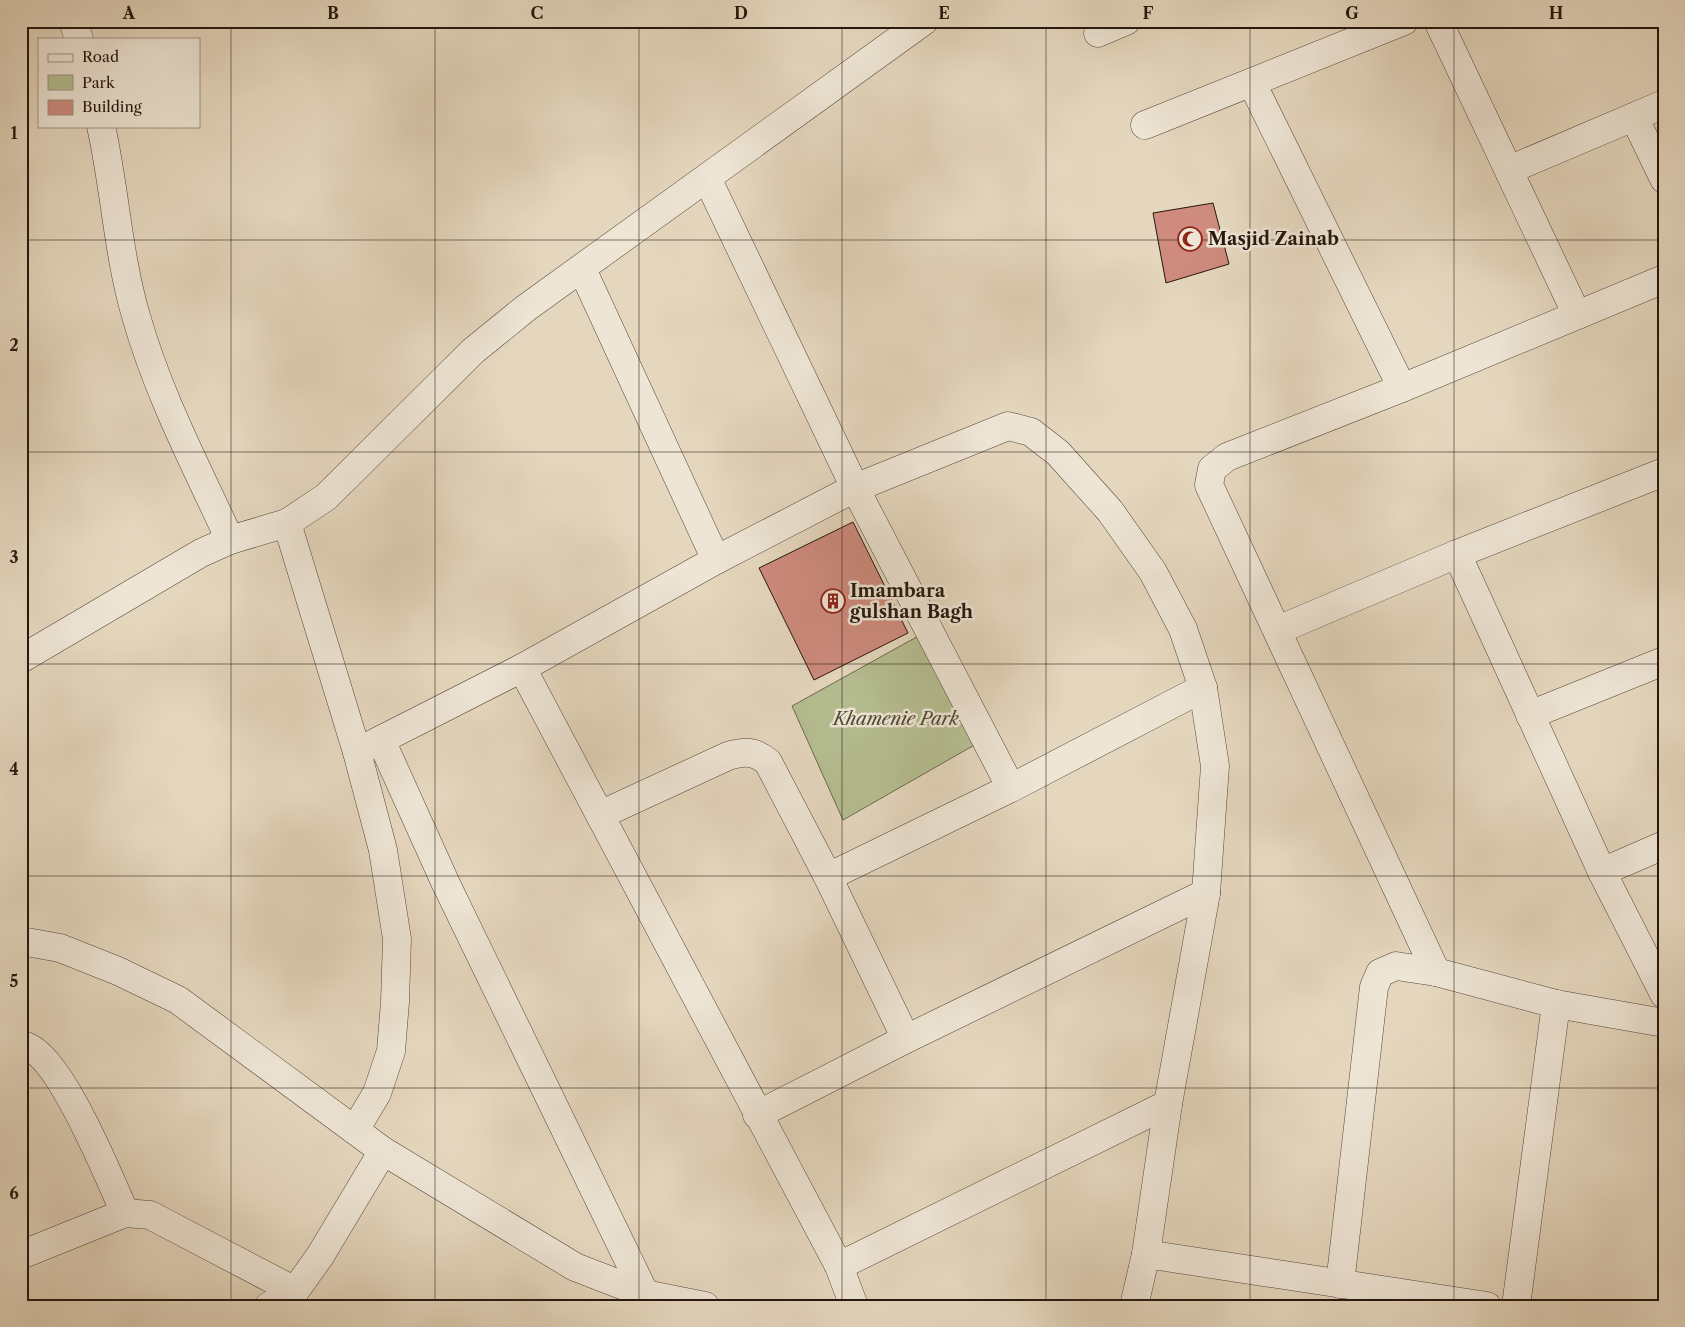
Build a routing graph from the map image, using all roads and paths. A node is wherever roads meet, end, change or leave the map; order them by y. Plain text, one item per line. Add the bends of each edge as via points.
1 (73, 21) edge
2 (924, 21) edge
3 (1126, 21) edge
4 (1404, 21) edge
5 (1438, 21) edge
6 (1098, 33) dead end
7 (79, 38) edge
8 (1252, 83) junction
9 (1664, 104) edge
10 (1634, 117) junction
11 (1145, 125) dead end
12 (101, 128) edge
13 (1509, 170) junction
14 (707, 178) junction
15 (1664, 179) edge
16 (582, 269) junction
17 (1664, 279) edge
18 (1577, 316) junction
19 (1402, 388) junction
20 (1664, 472) edge
21 (855, 488) junction
22 (287, 523) junction
23 (230, 540) junction
24 (1457, 554) junction
25 (716, 560) junction
26 (1278, 630) junction
27 (21, 659) edge
28 (1664, 661) edge
29 (522, 668) junction
30 (1203, 688) junction
31 (1530, 715) junction
32 (381, 740) junction
33 (357, 752) junction
34 (1010, 788) junction
35 (600, 815) junction
36 (1664, 845) edge
37 (1602, 872) junction
38 (828, 877) junction
39 (1206, 893) junction
40 (21, 941) edge
41 (1436, 972) junction
42 (1664, 994) edge
43 (1556, 1004) junction
44 (1664, 1023) edge
45 (906, 1039) junction
46 (21, 1045) edge
47 (1168, 1104) junction
48 (758, 1115) junction
49 (355, 1130) junction
50 (383, 1151) junction
51 (125, 1213) junction
52 (1146, 1254) junction
53 (21, 1255) edge
54 (838, 1266) junction
55 (1340, 1284) junction
56 (295, 1291) junction
57 (645, 1294) junction
58 (269, 1306) edge
59 (705, 1306) edge
60 (854, 1306) edge
61 (1134, 1306) edge
62 (1487, 1306) edge
63 (1516, 1306) edge

1 - 7 street
2 - 14 street
3 - 6 street
4 - 8 street
5 - 13 street
8 - 11 street
8 - 19 street
9 - 10 street
10 - 13 street
10 - 15 street
12 - 23 street via 124,262 146,350
13 - 18 street
14 - 16 street
14 - 21 street
16 - 22 street via 526,308 474,351 326,497
16 - 25 street
17 - 18 street
18 - 19 street
19 - 26 street via 1226,457 1212,469 1209,485
20 - 24 street
21 - 25 street
21 - 30 street via 1008,426 1031,432 1058,453 1110,511 1152,572 1183,629
21 - 34 street
22 - 23 street
22 - 33 street
23 - 27 street via 201,553
24 - 26 street
24 - 31 street
25 - 29 street
26 - 41 street
28 - 31 street
29 - 32 street
29 - 35 street
30 - 34 street
30 - 39 street via 1215,766
31 - 37 street
32 - 33 street
32 - 57 street via 446,884
33 - 49 street via 383,850 397,939 391,1050 377,1093
34 - 38 street
35 - 38 street via 728,756 742,752 757,753 768,762
35 - 48 street
36 - 37 street
37 - 42 street
38 - 45 street
39 - 45 street
39 - 47 street
40 - 49 street via 60,948 178,1000
41 - 43 street
41 - 55 street via 1396,966 1380,973 1374,988
43 - 44 street
43 - 63 street
45 - 48 street
46 - 51 street via 42,1057 59,1077 88,1130
47 - 52 street
47 - 54 street
48 - 54 street
49 - 50 street
50 - 56 street via 331,1240
50 - 57 street via 575,1267
51 - 53 street
51 - 56 street via 150,1215
52 - 55 street
52 - 61 street
54 - 60 street
55 - 62 street
56 - 58 street
57 - 59 street

